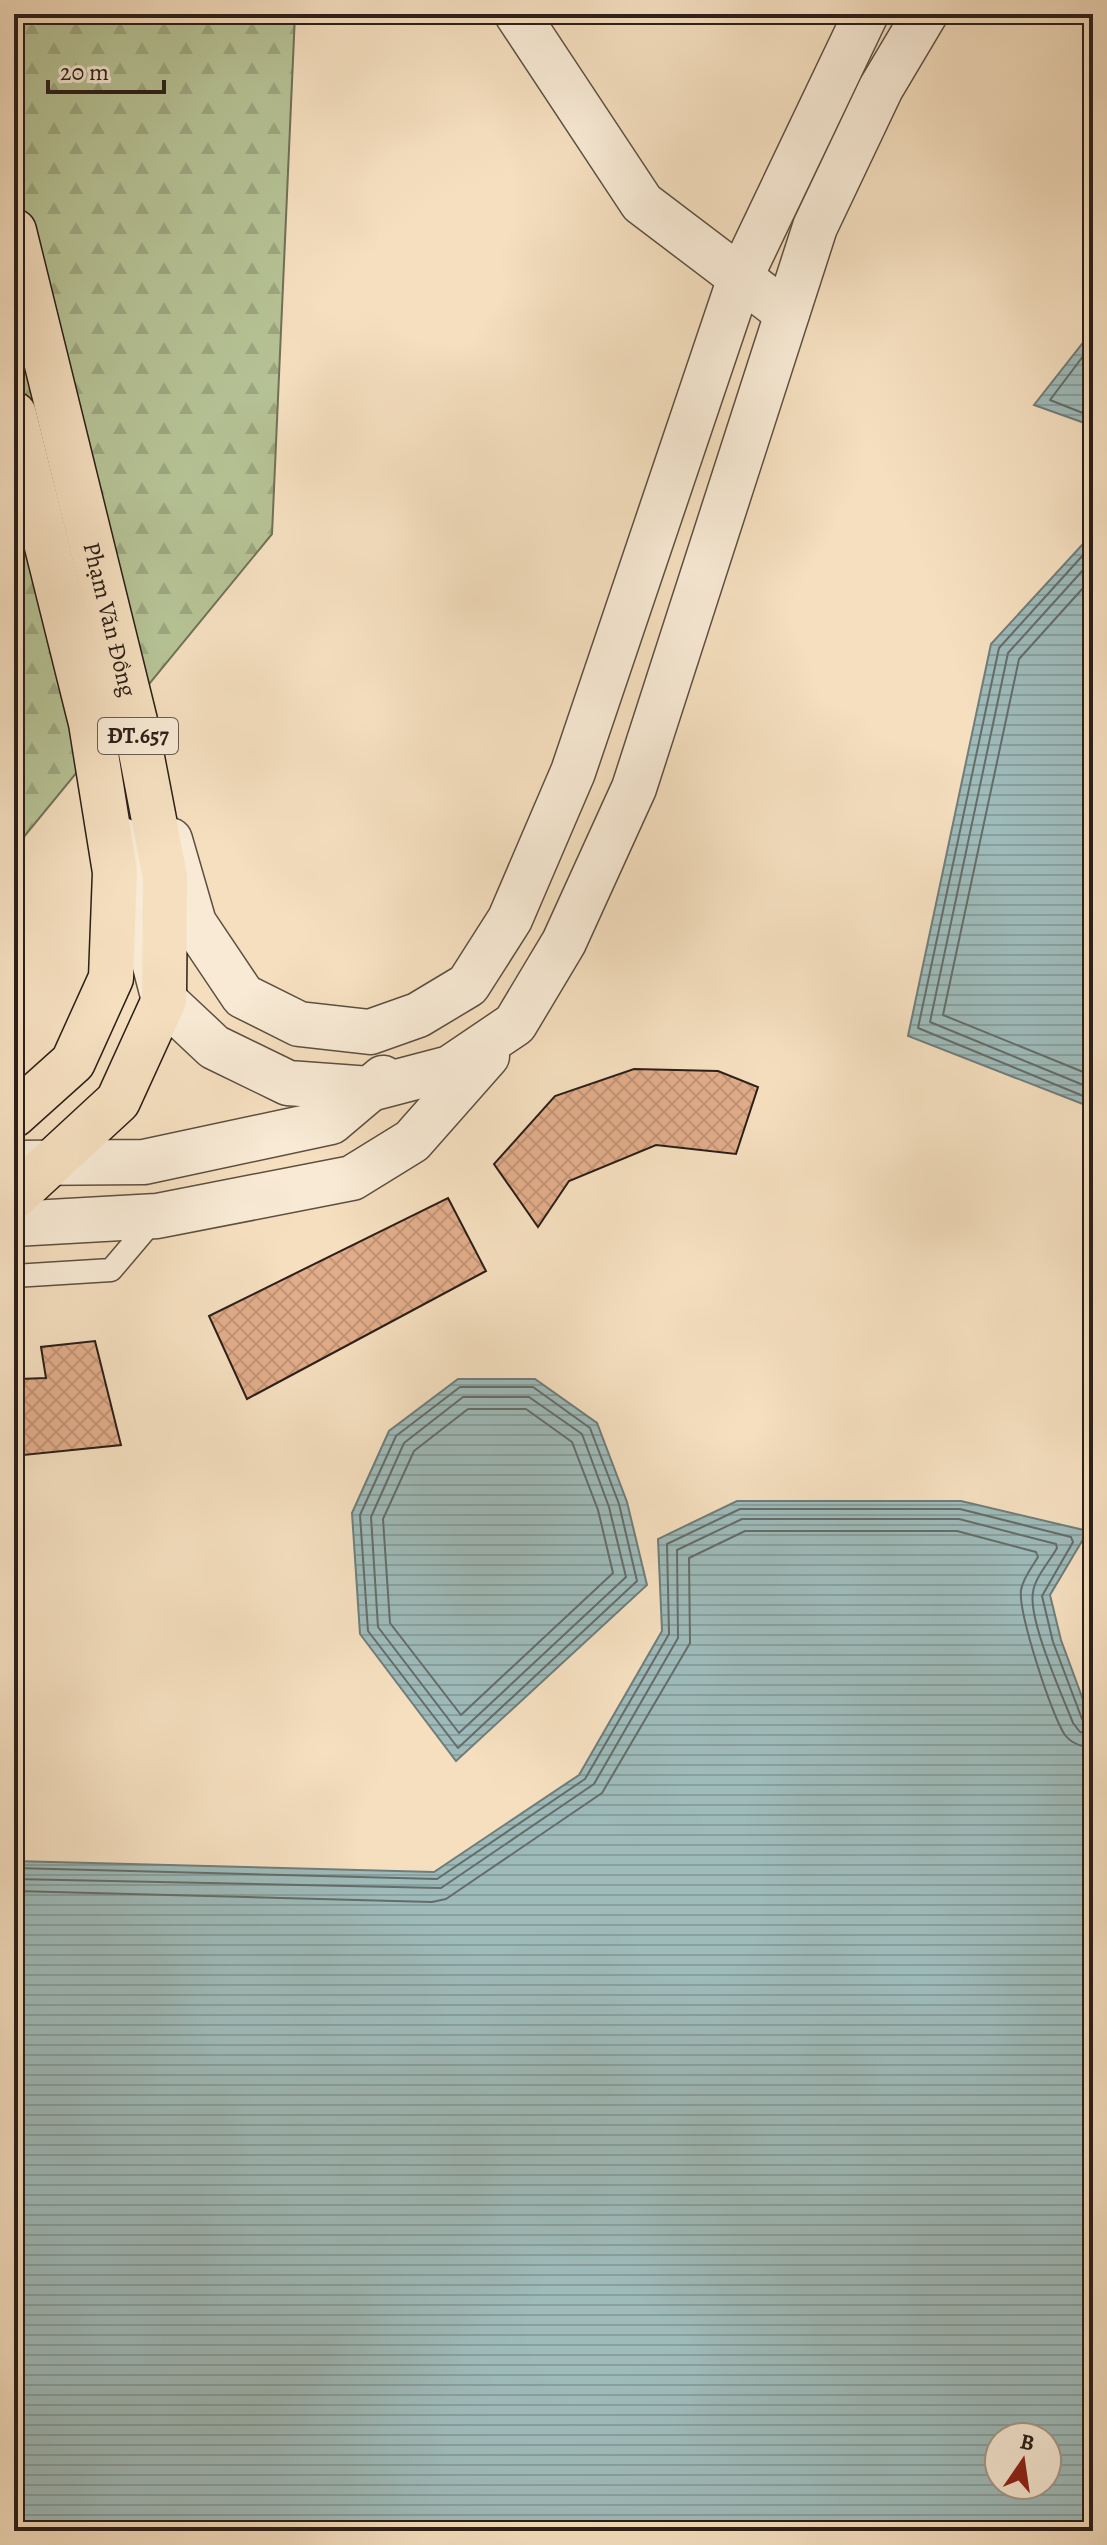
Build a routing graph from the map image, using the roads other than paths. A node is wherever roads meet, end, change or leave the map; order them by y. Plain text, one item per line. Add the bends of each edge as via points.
1 (517, 14) edge
2 (866, 14) edge
3 (925, 14) edge
4 (14, 231) edge
5 (740, 278) junction
6 (787, 313) junction
7 (14, 414) edge
8 (135, 721) junction
9 (91, 723) junction
10 (468, 985) junction
11 (164, 1000) junction
12 (515, 1024) junction
13 (370, 1089) junction
14 (14, 1115) edge
15 (34, 1163) edge
16 (14, 1197) edge
17 (157, 1216) junction
18 (14, 1224) edge
19 (14, 1276) edge

1 - 5 street via 642,203
2 - 5 street
3 - 6 street via 881,88 815,227
4 - 8 main road, Phạm Văn Đồng / ĐT.657
5 - 6 street
5 - 10 street via 573,772 510,919
6 - 12 street via 634,788 564,942
7 - 9 main road, Phạm Văn Đồng / ĐT.657
8 - 10 street via 194,923 243,996 299,1024 370,1032 418,1015
8 - 11 main road, Phạm Văn Đồng / ĐT.657 via 165,877
9 - 11 street
9 - 14 main road, Phạm Văn Đồng / ĐT.657 via 115,872 111,978 73,1062
10 - 13 street via 419,1047
11 - 13 street via 214,1047 288,1083
11 - 15 main road, Phạm Văn Đồng / ĐT.657 via 118,1101
12 - 13 street via 450,1068
12 - 17 street via 412,1141 352,1178
13 - 15 street via 331,1122 144,1162
15 - 16 main road, Phạm Văn Đồng / ĐT.657
17 - 18 street
17 - 19 lane via 111,1270

